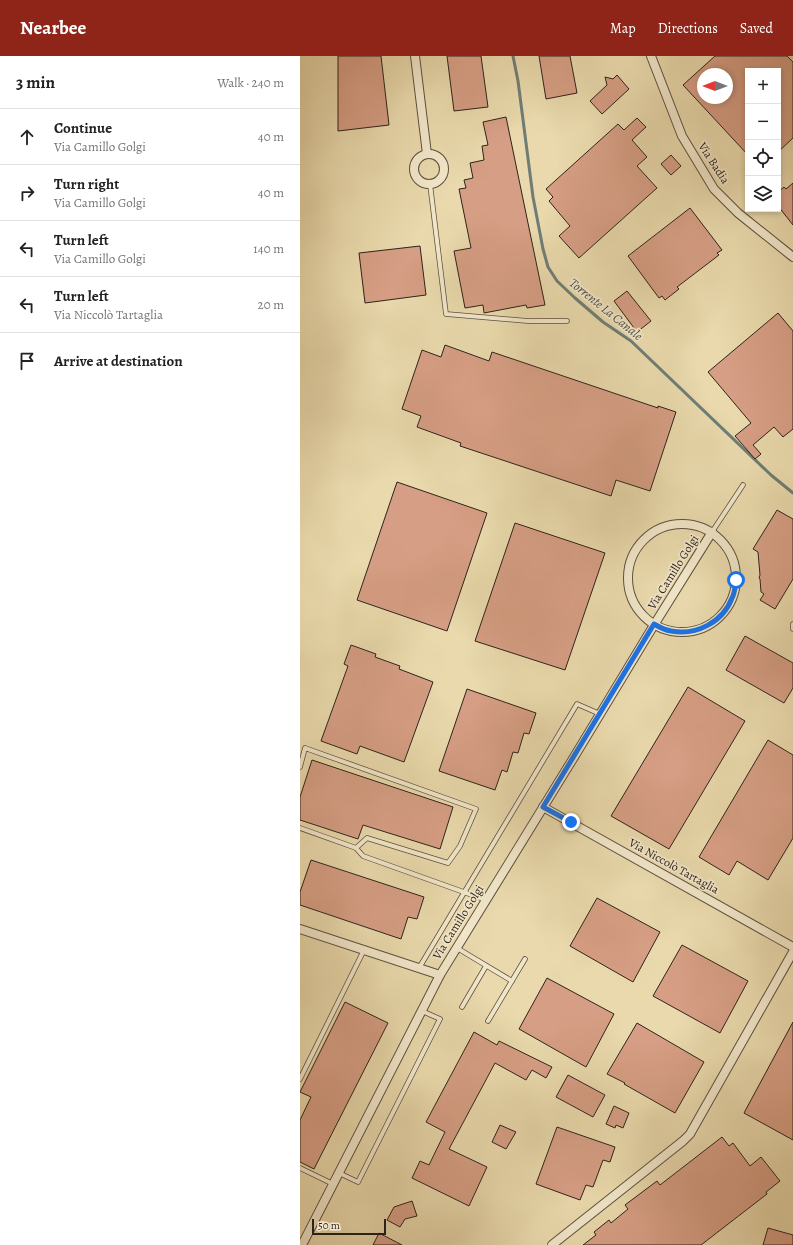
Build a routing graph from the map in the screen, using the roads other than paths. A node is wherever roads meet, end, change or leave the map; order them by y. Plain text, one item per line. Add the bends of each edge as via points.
1 (415, 56) edge
2 (651, 56) edge
3 (428, 154) junction
4 (430, 184) junction
5 (793, 257) edge
6 (568, 321) dead end
7 (743, 485) dead end
8 (712, 532) junction
9 (654, 624) junction
10 (793, 624) edge
11 (793, 628) edge
12 (600, 714) junction
13 (300, 767) edge
14 (543, 807) junction
15 (300, 828) edge
16 (356, 848) junction
17 (464, 892) junction
18 (486, 900) junction
19 (300, 928) edge
20 (793, 947) edge
21 (456, 948) junction
22 (365, 949) junction
23 (793, 952) edge
24 (525, 959) dead end
25 (486, 966) junction
26 (419, 968) junction
27 (440, 975) junction
28 (512, 981) junction
29 (462, 1007) dead end
30 (422, 1011) junction
31 (488, 1021) dead end
32 (300, 1079) edge
33 (300, 1168) edge
34 (339, 1174) junction
35 (333, 1184) junction
36 (303, 1241) edge
37 (552, 1245) edge

1 - 3 street
2 - 5 street, Via Badia via 682,136 714,189 738,213
3 - 4 street via 437,157 443,165 442,175 435,183
3 - 4 street via 416,162 414,170 418,179
4 - 6 lane via 446,314 528,321
7 - 8 lane
8 - 9 street, Via Camillo Golgi
8 - 9 street, Via Camillo Golgi via 726,545 734,562 736,580 729,604 708,626 690,632 671,631
8 - 9 street, Via Camillo Golgi via 696,525 679,523 662,527 647,536 636,549 629,565 628,582 632,599 641,613
9 - 12 street, Via Camillo Golgi
10 - 11 lane
12 - 14 street, Via Camillo Golgi
12 - 17 lane via 577,704
13 - 16 lane via 305,748 476,809 460,846 448,863 367,838
14 - 18 street, Via Camillo Golgi
14 - 20 street, Via Niccolò Tartaglia
15 - 16 lane
16 - 17 lane via 363,856
17 - 18 lane
17 - 26 lane
18 - 21 street, Via Camillo Golgi
19 - 22 street
21 - 25 lane
21 - 27 street, Via Camillo Golgi
22 - 26 street
22 - 32 lane
23 - 37 street via 690,1134
24 - 28 lane
25 - 28 lane
25 - 29 lane
26 - 27 street
27 - 30 street, Via Camillo Golgi
28 - 31 lane
30 - 34 street, Via Camillo Golgi
30 - 34 lane via 440,1019 358,1182
33 - 35 lane
34 - 35 street, Via Camillo Golgi
35 - 36 street, Via Camillo Golgi

